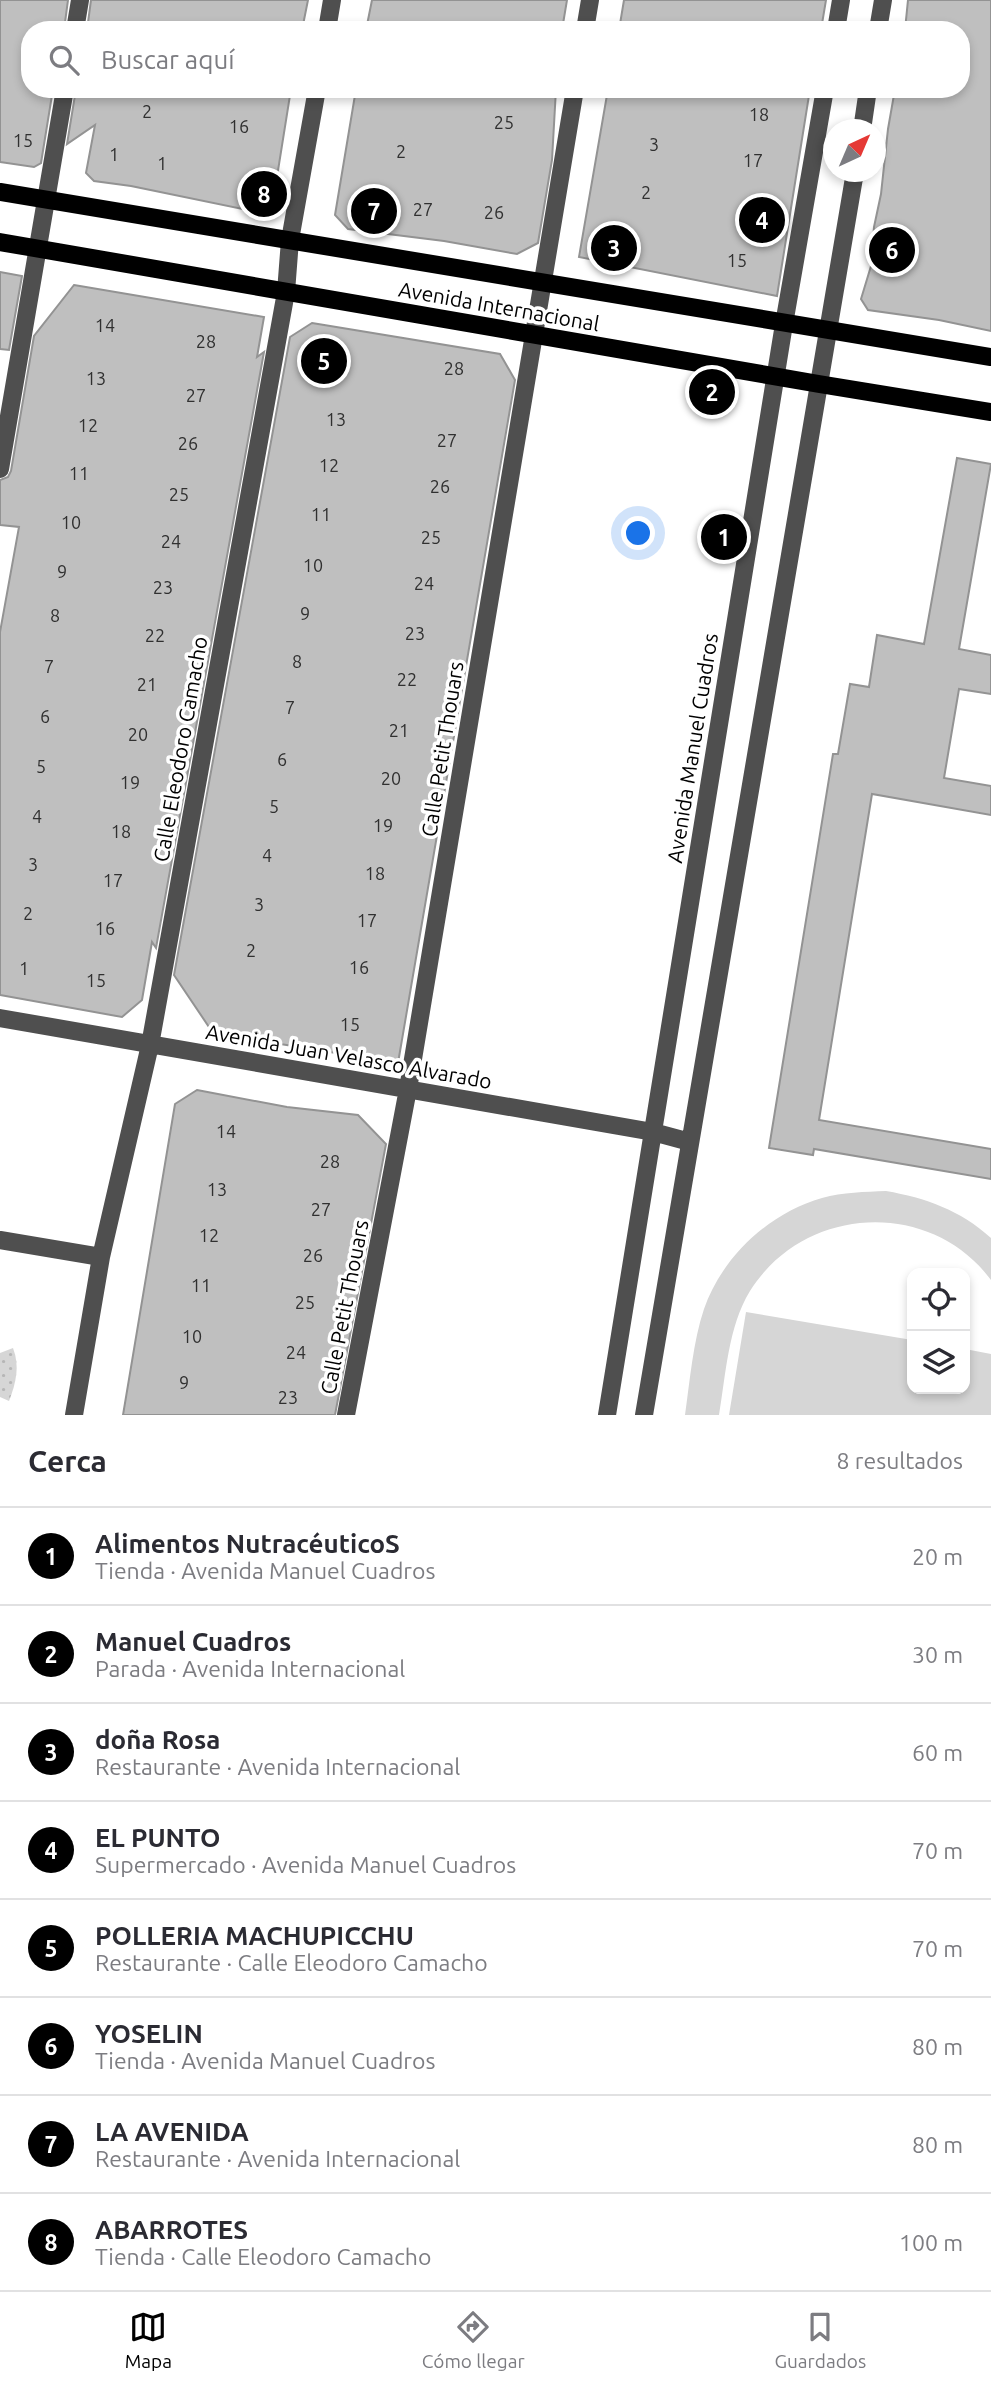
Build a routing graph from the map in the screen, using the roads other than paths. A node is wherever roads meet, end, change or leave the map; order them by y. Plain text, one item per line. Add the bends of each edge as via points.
1 (80, 0) edge
2 (332, 0) edge
3 (590, 0) edge
4 (841, 0) edge
5 (883, 0) edge
6 (76, 21) edge
7 (328, 21) edge
8 (586, 21) edge
9 (838, 21) edge
10 (880, 21) edge
11 (63, 98) edge
12 (315, 98) edge
13 (574, 98) edge
14 (823, 98) edge
15 (867, 98) edge
16 (864, 119) edge
17 (853, 182) edge
18 (0, 192) edge
19 (46, 200) junction
20 (290, 240) junction
21 (0, 242) edge
22 (38, 249) junction
23 (543, 283) junction
24 (286, 292) junction
25 (785, 324) junction
26 (828, 332) junction
27 (533, 335) junction
28 (991, 358) edge
29 (776, 377) junction
30 (819, 384) junction
31 (991, 412) edge
32 (0, 469) edge
33 (0, 1018) edge
34 (150, 1045) junction
35 (408, 1089) junction
36 (653, 1132) junction
37 (691, 1142) junction
38 (0, 1240) edge
39 (101, 1257) junction
40 (74, 1415) edge
41 (346, 1415) edge
42 (607, 1415) edge
43 (644, 1415) edge

1 - 6 street
2 - 7 street
3 - 8 street
4 - 9 street
5 - 10 street
11 - 19 street
12 - 20 street, Calle Eleodoro Camacho
13 - 23 street, Calle Petit Thouars
14 - 25 street, Avenida Manuel Cuadros
15 - 16 street
17 - 26 street
18 - 19 main road, Avenida Internacional
19 - 20 main road, Avenida Internacional
19 - 22 street
20 - 23 main road, Avenida Internacional
20 - 24 street, Calle Eleodoro Camacho
21 - 22 main road, Avenida Internacional
22 - 24 main road, Avenida Internacional
22 - 32 street
23 - 25 main road, Avenida Internacional
23 - 27 street, Calle Petit Thouars
24 - 27 main road, Avenida Internacional
24 - 34 street, Calle Eleodoro Camacho
25 - 26 main road, Avenida Internacional
25 - 29 street, Avenida Manuel Cuadros
26 - 28 main road, Avenida Internacional
26 - 30 street
27 - 29 main road, Avenida Internacional
27 - 35 street, Calle Petit Thouars
29 - 30 main road, Avenida Internacional
29 - 36 street, Avenida Manuel Cuadros
30 - 31 main road, Avenida Internacional
30 - 37 street
33 - 34 street, Avenida Juan Velasco Alvarado
34 - 35 street, Avenida Juan Velasco Alvarado
34 - 39 street, Calle Eleodoro Camacho
35 - 36 street, Avenida Juan Velasco Alvarado
35 - 41 street, Calle Petit Thouars
36 - 37 street, Avenida Juan Velasco Alvarado
36 - 42 street, Avenida Manuel Cuadros
37 - 43 street
38 - 39 street
39 - 40 street, Calle Eleodoro Camacho

